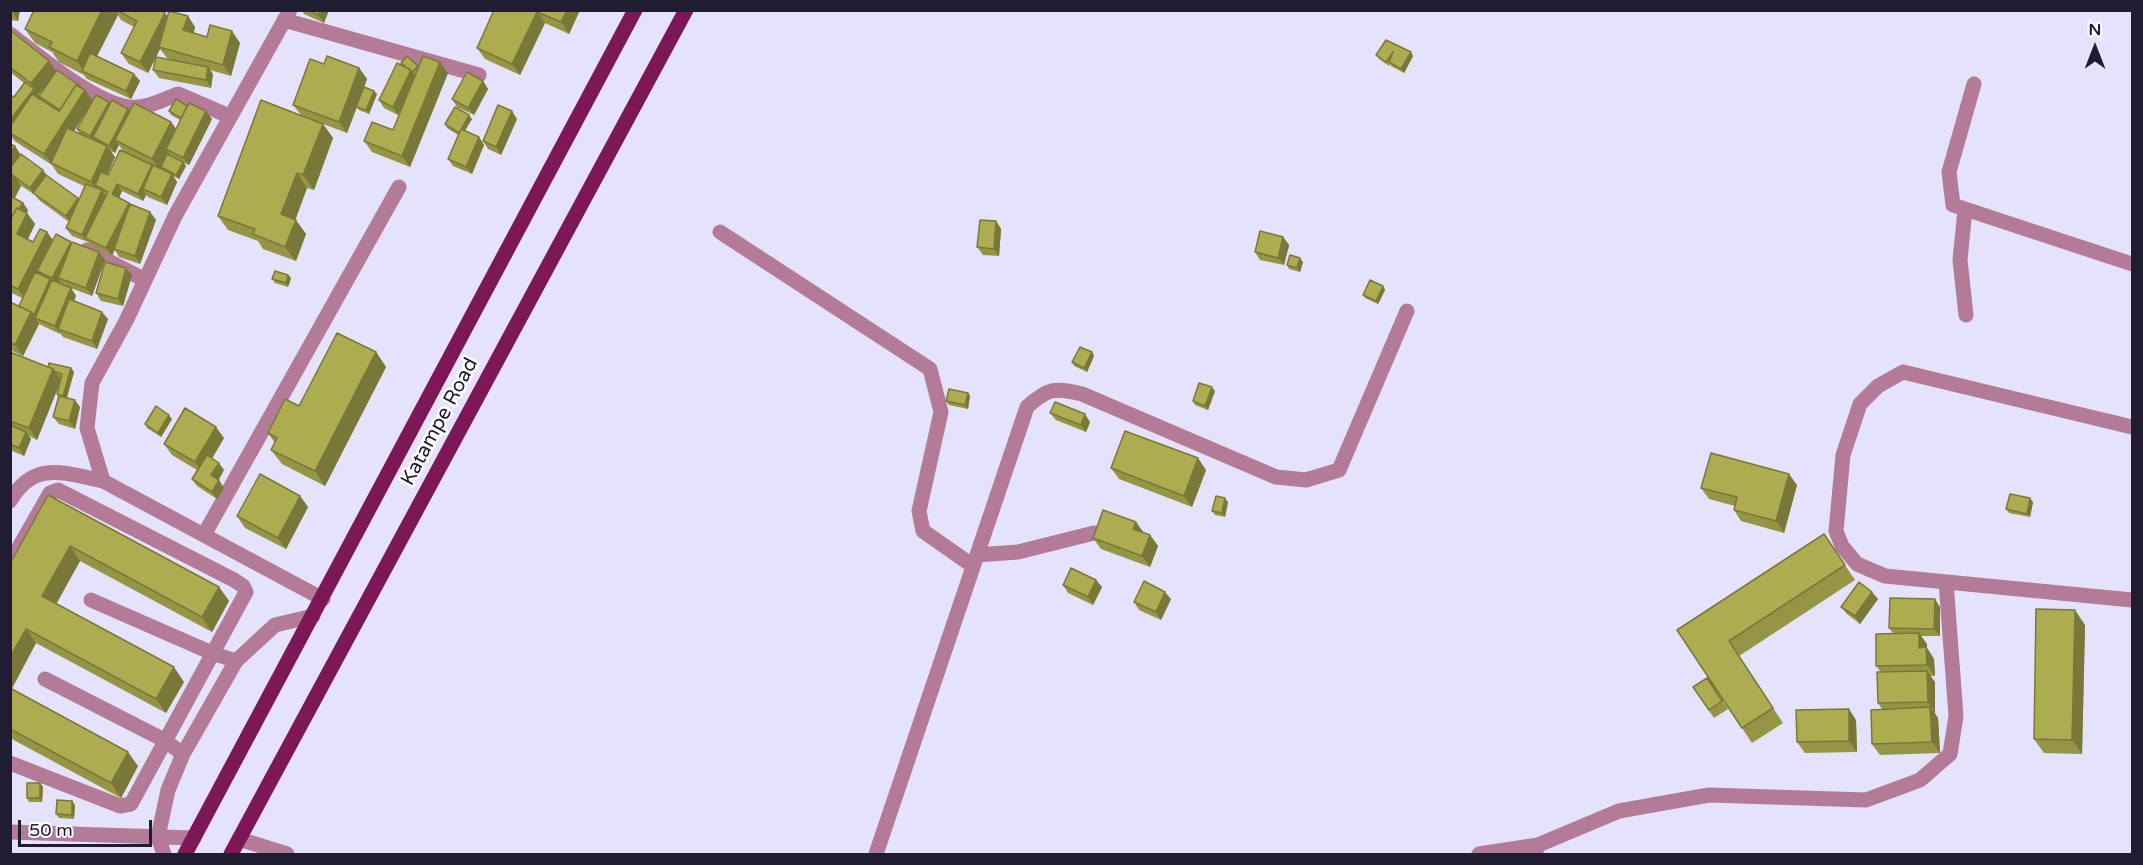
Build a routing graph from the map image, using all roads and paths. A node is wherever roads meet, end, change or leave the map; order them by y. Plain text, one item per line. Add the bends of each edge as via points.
1 (635, 10) edge
2 (686, 10) edge
3 (287, 15) edge
4 (10, 34) edge
5 (479, 75) dead end
6 (1974, 84) dead end
7 (229, 116) junction
8 (399, 187) dead end
9 (1965, 210) junction
10 (720, 232) dead end
11 (74, 243) edge
12 (2133, 264) edge
13 (145, 280) junction
14 (1407, 310) dead end
15 (1966, 315) dead end
16 (2133, 427) edge
17 (103, 481) junction
18 (10, 501) edge
19 (205, 533) junction
20 (1094, 533) edge
21 (975, 560) junction
22 (10, 563) edge
23 (1946, 582) junction
24 (323, 599) junction
25 (91, 600) dead end
26 (2133, 600) edge
27 (313, 616) junction
28 (212, 653) junction
29 (237, 661) junction
30 (45, 679) dead end
31 (164, 740) junction
32 (183, 754) junction
33 (10, 763) edge
34 (10, 832) edge
35 (158, 837) junction
36 (194, 838) junction
37 (239, 839) junction
38 (1537, 850) edge
39 (164, 855) edge
40 (184, 855) edge
41 (231, 855) edge
42 (287, 855) edge
43 (876, 855) edge
44 (1479, 855) edge

1 - 24 main road, Katampe Road
2 - 37 main road, Katampe Road
3 - 5 street
3 - 7 street
4 - 7 street via 72,80 128,107 147,107 178,94
6 - 9 street via 1949,172 1953,206
7 - 13 street
8 - 19 street
9 - 12 street
9 - 15 street via 1960,260
10 - 21 street via 930,369 941,412 920,511 923,531
11 - 13 street
13 - 17 street via 92,384 87,428
14 - 21 street via 1339,470 1306,480 1276,477 1082,394 1060,388 1043,393 1027,407
16 - 23 street via 1903,372 1878,386 1860,404 1843,455 1836,531 1857,564 1885,576
17 - 18 street via 63,473 36,474 18,487
17 - 19 street
19 - 24 street
20 - 21 street
21 - 43 street
22 - 28 street via 50,493 64,491 243,586 246,592
23 - 26 street
23 - 38 street via 1956,716 1950,754 1920,780 1866,800 1709,795 1618,811
24 - 27 main road, Katampe Road
25 - 28 street
27 - 29 street via 275,625
27 - 36 main road, Katampe Road
28 - 29 street
28 - 31 street
29 - 32 street
30 - 31 street
31 - 32 street
31 - 33 street via 131,804 126,806
32 - 35 street via 168,790
34 - 35 street
35 - 36 street
35 - 39 street
36 - 40 main road, Katampe Road
37 - 41 main road, Katampe Road
37 - 42 street
38 - 44 street

